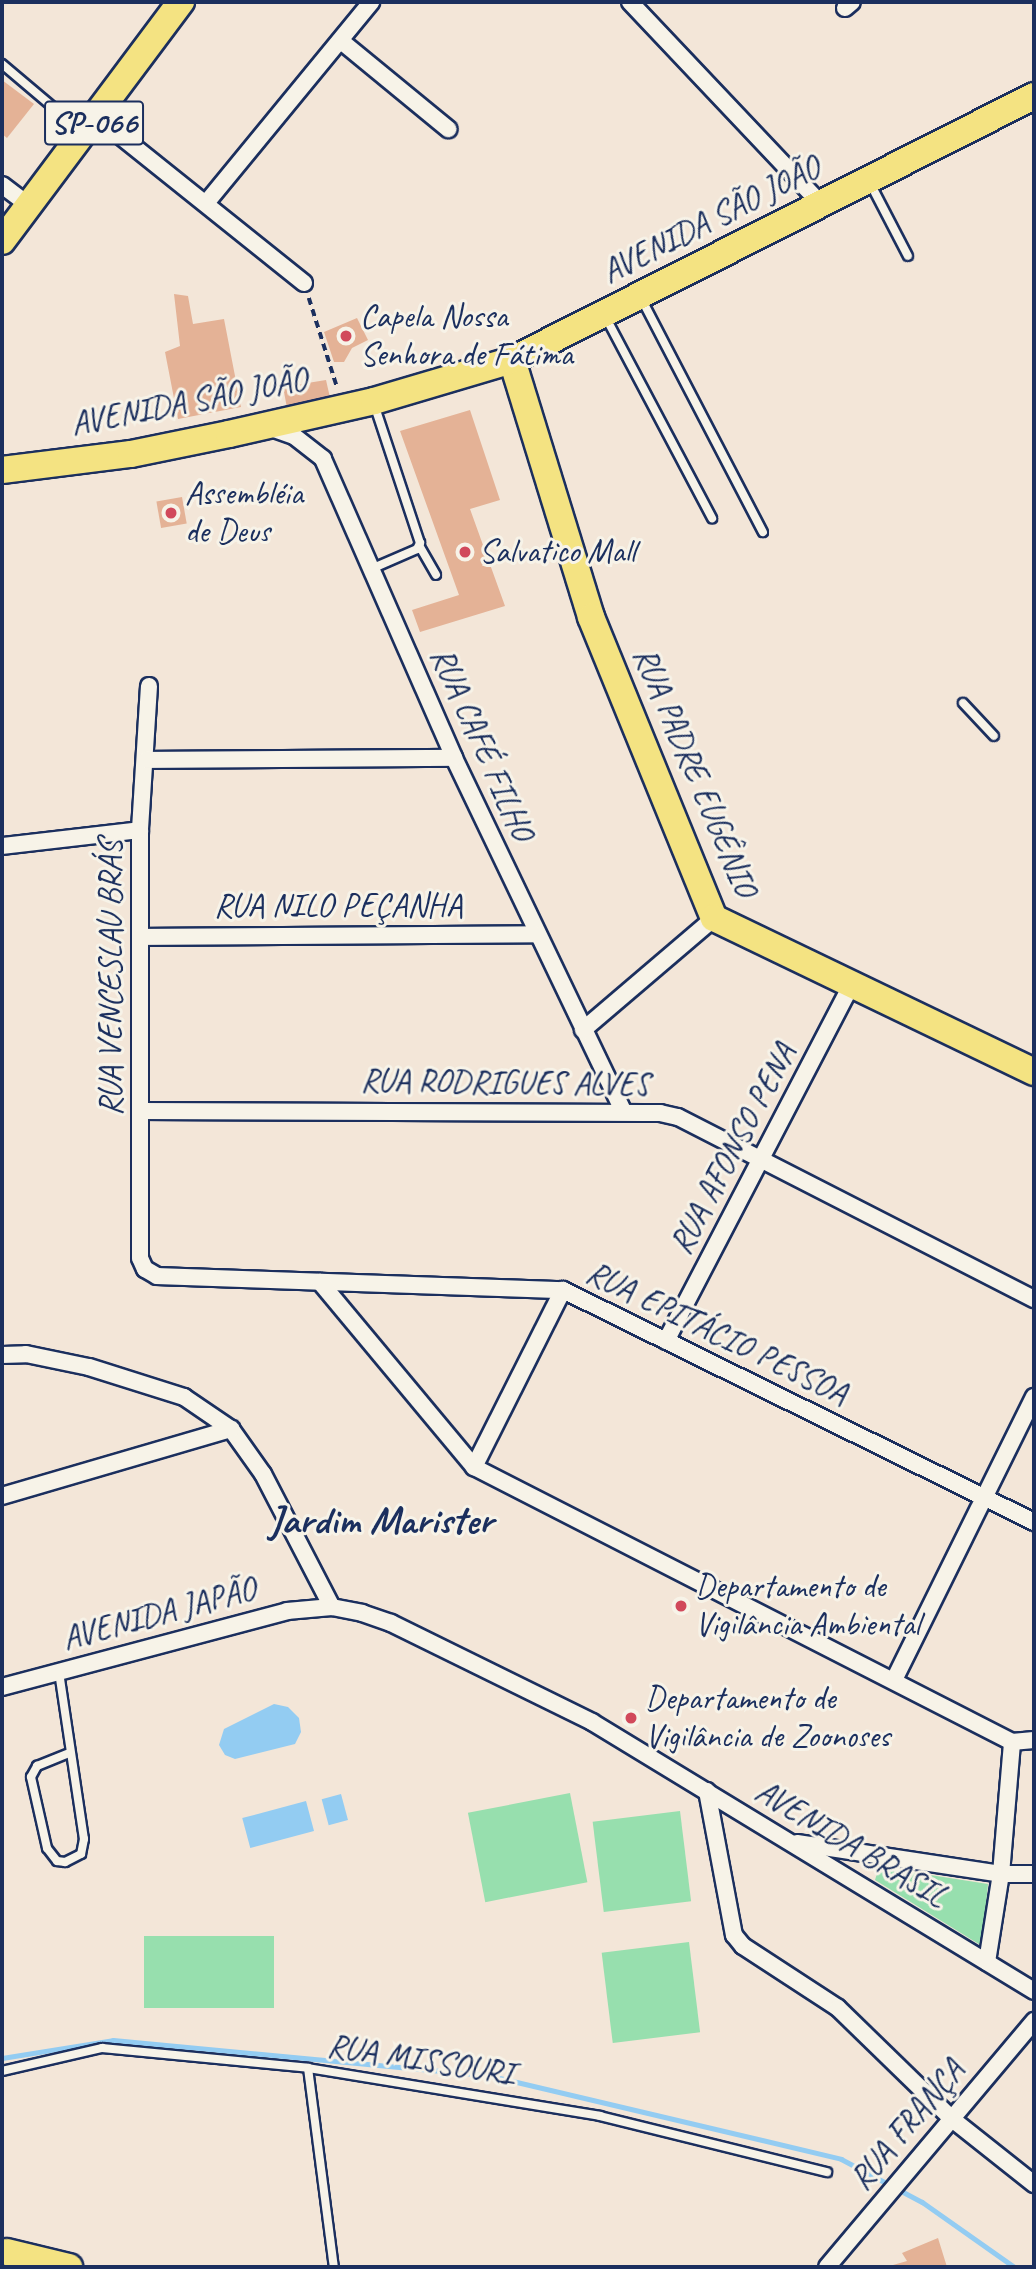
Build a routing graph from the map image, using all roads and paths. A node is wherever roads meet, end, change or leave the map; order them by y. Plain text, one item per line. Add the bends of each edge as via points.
1 (181, 2) edge
2 (371, 2) edge
3 (630, 2) edge
4 (341, 41) junction
5 (2, 64) edge
6 (1034, 96) edge
7 (91, 126) junction
8 (448, 129) dead end
9 (869, 180) junction
10 (2, 185) edge
11 (207, 202) junction
12 (821, 204) junction
13 (30, 206) junction
14 (2, 241) edge
15 (908, 256) dead end
16 (304, 283) joint
17 (640, 296) junction
18 (603, 314) junction
19 (512, 360) junction
20 (373, 401) junction
21 (343, 408) junction
22 (265, 426) junction
23 (2, 470) edge
24 (712, 518) dead end
25 (763, 532) dead end
26 (420, 547) junction
27 (372, 569) junction
28 (436, 575) dead end
29 (149, 686) dead end
30 (964, 703) dead end
31 (995, 736) dead end
32 (454, 758) junction
33 (146, 760) junction
34 (140, 831) junction
35 (2, 846) edge
36 (715, 918) junction
37 (537, 934) junction
38 (141, 937) junction
39 (852, 984) junction
40 (583, 1030) junction
41 (1034, 1072) edge
42 (140, 1111) junction
43 (623, 1111) junction
44 (761, 1162) junction
45 (145, 1269) joint
46 (320, 1282) junction
47 (563, 1290) junction
48 (1034, 1299) edge
49 (666, 1341) junction
50 (2, 1355) edge
51 (1034, 1397) edge
52 (231, 1429) junction
53 (474, 1467) junction
54 (2, 1496) edge
55 (983, 1496) junction
56 (1034, 1522) edge
57 (332, 1607) junction
58 (59, 1672) junction
59 (894, 1680) junction
60 (2, 1687) edge
61 (1034, 1740) edge
62 (1012, 1742) junction
63 (69, 1754) junction
64 (708, 1791) junction
65 (791, 1843) junction
66 (1001, 1874) junction
67 (1034, 1874) edge
68 (987, 1962) junction
69 (1034, 1990) edge
70 (1034, 2021) edge
71 (308, 2068) junction
72 (2, 2071) edge
73 (952, 2119) junction
74 (827, 2172) dead end
75 (1034, 2183) edge
76 (6, 2254) edge
77 (69, 2267) edge
78 (334, 2267) edge
79 (827, 2267) edge

1 - 7 main road, SP-066
2 - 4 street
3 - 12 street
4 - 8 street
4 - 11 street
5 - 7 lane
6 - 9 main road, AVENIDA SÃO JOÃO
7 - 11 street
7 - 13 main road, SP-066
9 - 12 main road, AVENIDA SÃO JOÃO
9 - 15 lane
10 - 13 street
11 - 16 street
12 - 17 main road, AVENIDA SÃO JOÃO
13 - 14 main road, SP-066
16 - 21 path
17 - 18 main road, AVENIDA SÃO JOÃO
17 - 25 lane
18 - 19 main road, AVENIDA SÃO JOÃO
18 - 24 lane
19 - 20 main road, AVENIDA SÃO JOÃO
19 - 36 main road, RUA PADRE EUGÊNIO via 591,617
20 - 21 main road, AVENIDA SÃO JOÃO
20 - 26 lane
21 - 22 main road, AVENIDA SÃO JOÃO
22 - 23 main road, AVENIDA SÃO JOÃO via 131,454
22 - 27 street, RUA CAFÉ FILHO via 294,436 323,459
26 - 27 lane
26 - 28 lane
27 - 32 street, RUA CAFÉ FILHO
29 - 33 street, RUA VENCESLAU BRÁS
30 - 31 lane
32 - 33 street
32 - 37 street, RUA CAFÉ FILHO
33 - 34 street, RUA VENCESLAU BRÁS
34 - 35 street
34 - 38 street, RUA VENCESLAU BRÁS
36 - 39 main road, RUA PADRE EUGÊNIO
36 - 40 street
37 - 38 street, RUA NILO PEÇANHA
37 - 40 street, RUA CAFÉ FILHO
38 - 42 street, RUA VENCESLAU BRÁS
39 - 41 main road, RUA PADRE EUGÊNIO
39 - 44 street, RUA AFONSO PENA
40 - 43 street, RUA CAFÉ FILHO
42 - 43 street, RUA RODRIGUES ALVES
42 - 45 street, RUA VENCESLAU BRÁS via 140,1258
43 - 44 street, RUA RODRIGUES ALVES via 678,1117
44 - 48 street, RUA RODRIGUES ALVES
44 - 49 street, RUA AFONSO PENA
45 - 46 street, RUA EPITÁCIO PESSOA via 157,1276
46 - 47 street, RUA EPITÁCIO PESSOA
46 - 53 street
47 - 49 street, RUA EPITÁCIO PESSOA
47 - 53 street
49 - 55 street, RUA EPITÁCIO PESSOA
50 - 52 street via 26,1354 89,1367 172,1394
51 - 55 street
52 - 54 street
52 - 57 street via 263,1474
53 - 59 street
55 - 56 street, RUA EPITÁCIO PESSOA
55 - 59 street
57 - 58 street, AVENIDA JAPÃO via 287,1611
57 - 64 street, AVENIDA BRASIL via 403,1629 592,1722
58 - 60 street, AVENIDA JAPÃO
58 - 63 lane
59 - 62 street
61 - 62 street
62 - 66 street
63 - 63 lane via 84,1839 81,1854 65,1862 57,1861 47,1848 31,1777 37,1766
64 - 65 street, AVENIDA BRASIL
64 - 73 street via 734,1935 743,1946 838,2008
65 - 66 street
65 - 68 street, AVENIDA BRASIL
66 - 67 street
66 - 68 street
68 - 69 street, AVENIDA BRASIL
70 - 73 street, RUA FRANÇA
71 - 72 lane, RUA MISSOURI via 102,2048
71 - 74 lane, RUA MISSOURI via 600,2116
71 - 78 lane
73 - 75 street
73 - 79 street, RUA FRANÇA
76 - 77 main road

